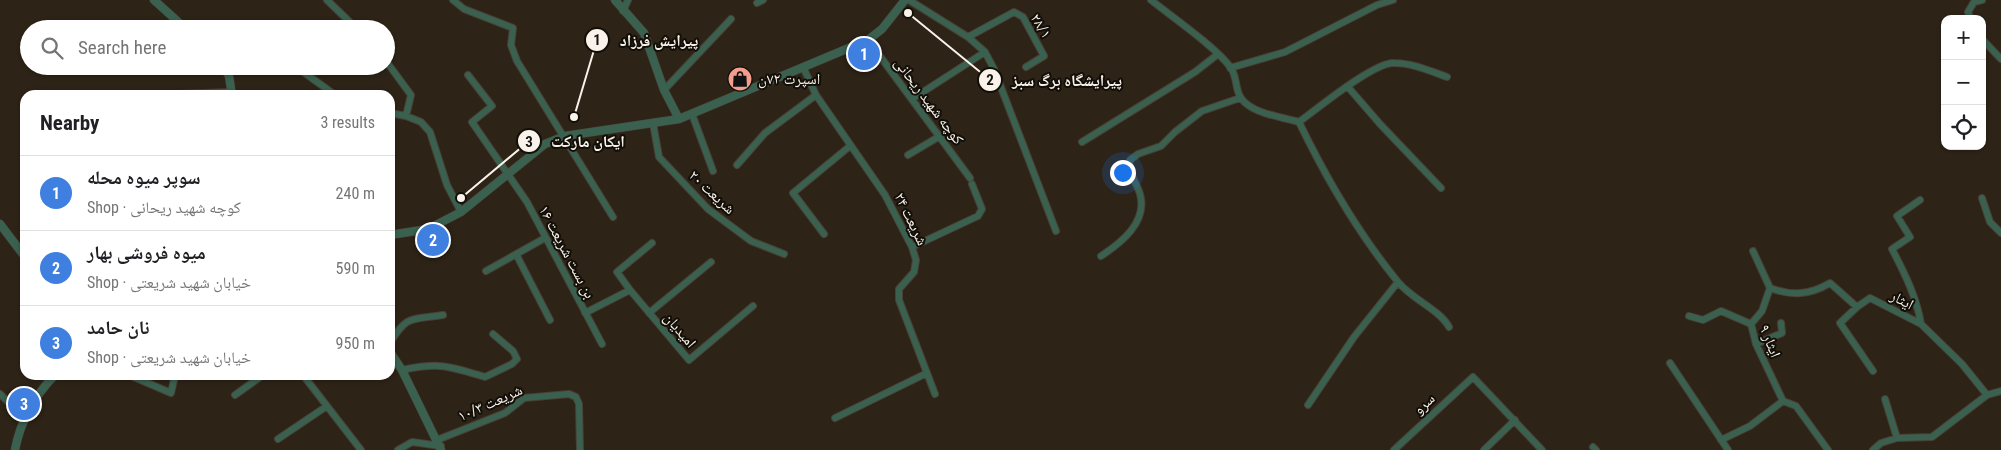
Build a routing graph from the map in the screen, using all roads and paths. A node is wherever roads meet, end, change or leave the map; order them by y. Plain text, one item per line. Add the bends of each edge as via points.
1 (154, 0) edge
2 (327, 0) edge
3 (453, 0) edge
4 (615, 0) edge
5 (628, 0) edge
6 (905, 0) edge
7 (909, 0) edge
8 (1151, 0) edge
9 (1393, 0) edge
10 (1982, 0) edge
11 (623, 10) junction
12 (1969, 15) edge
13 (732, 18) dead end
14 (176, 20) edge
15 (348, 20) edge
16 (968, 37) junction
17 (868, 40) junction
18 (1986, 43) edge
19 (985, 52) junction
20 (1218, 54) junction
21 (2001, 60) edge
22 (803, 67) junction
23 (1026, 67) dead end
24 (1230, 68) junction
25 (395, 73) edge
26 (228, 75) edge
27 (308, 75) edge
28 (468, 76) dead end
29 (1447, 77) dead end
30 (1348, 87) junction
31 (231, 90) edge
32 (328, 90) edge
33 (664, 90) junction
34 (816, 96) junction
35 (1240, 98) junction
36 (912, 99) junction
37 (395, 114) edge
38 (692, 114) junction
39 (406, 116) junction
40 (679, 119) junction
41 (1299, 122) junction
42 (653, 123) junction
43 (565, 136) junction
44 (940, 136) junction
45 (1082, 142) dead end
46 (850, 146) junction
47 (908, 155) dead end
48 (737, 165) dead end
49 (713, 171) dead end
50 (507, 174) junction
51 (1441, 188) dead end
52 (1982, 198) dead end
53 (1920, 200) dead end
54 (461, 212) junction
55 (614, 217) dead end
56 (0, 224) edge
57 (1056, 231) dead end
58 (2001, 233) edge
59 (824, 234) dead end
60 (395, 235) edge
61 (545, 238) junction
62 (652, 243) dead end
63 (912, 247) junction
64 (20, 250) edge
65 (1753, 251) dead end
66 (516, 254) junction
67 (784, 254) dead end
68 (1101, 256) dead end
69 (711, 262) dead end
70 (486, 271) dead end
71 (1398, 282) junction
72 (1770, 288) junction
73 (630, 290) junction
74 (753, 306) dead end
75 (1858, 307) junction
76 (649, 313) junction
77 (585, 314) junction
78 (443, 315) dead end
79 (1689, 316) dead end
80 (550, 320) dead end
81 (1751, 324) junction
82 (1781, 324) dead end
83 (1921, 324) junction
84 (1449, 327) dead end
85 (395, 334) edge
86 (493, 334) dead end
87 (602, 344) dead end
88 (1756, 344) junction
89 (395, 360) edge
90 (1670, 363) dead end
91 (402, 370) junction
92 (1873, 371) dead end
93 (927, 373) junction
94 (50, 380) edge
95 (141, 380) edge
96 (174, 380) edge
97 (256, 380) edge
98 (307, 380) edge
99 (2001, 392) edge
100 (935, 394) dead end
101 (236, 395) dead end
102 (1987, 395) junction
103 (1, 398) edge
104 (1885, 399) dead end
105 (1783, 401) junction
106 (1308, 405) dead end
107 (327, 406) junction
108 (25, 418) junction
109 (835, 418) dead end
110 (1515, 420) junction
111 (1897, 438) junction
112 (278, 440) dead end
113 (1722, 440) junction
114 (440, 446) edge
115 (15, 450) edge
116 (361, 450) edge
117 (398, 450) edge
118 (580, 450) edge
119 (1394, 450) edge
120 (1484, 450) edge
121 (1542, 450) edge
122 (1728, 450) edge
123 (1828, 450) edge
124 (1873, 450) edge

1 - 14 street
2 - 15 street
3 - 43 street via 464,10 513,28 511,45 518,61 547,112
4 - 11 street
5 - 11 street
6 - 17 street via 882,29
7 - 16 street
8 - 20 street
9 - 24 street via 1376,5 1285,52
10 - 12 street via 1974,2
11 - 33 street via 644,33
13 - 33 street
16 - 19 street
16 - 23 street, ۲۸/۱ via 1014,12 1024,17 1044,56
17 - 22 street
17 - 36 street, کوچه شهید ریحانی
18 - 21 street
19 - 36 street
19 - 57 street
20 - 24 street
20 - 45 street via 1195,72
22 - 34 street, شریعت ۲۴
22 - 38 street
24 - 35 street
25 - 39 street via 411,95
26 - 31 street
27 - 32 street
28 - 50 street, بن بست شریعت ۱۶ via 492,106 472,122
29 - 30 street via 1392,62 1372,70
30 - 41 street
30 - 51 street
33 - 40 street
34 - 46 street, شریعت ۲۴
34 - 48 street via 765,133
35 - 41 street via 1256,111
35 - 68 street via 1202,111 1161,146 1130,160 1128,169 1140,194 1142,207 1122,242
36 - 44 street, کوچه شهید ریحانی
37 - 39 street
38 - 40 street
38 - 49 street
39 - 54 street via 421,122 430,132 447,185
40 - 42 street
41 - 71 street via 1336,194
42 - 43 street
42 - 67 street, شریعت ۲۰ via 659,157 708,209 750,241
43 - 50 street via 545,144
43 - 55 street
44 - 47 street
44 - 63 street, کوچه شهید ریحانی via 971,181 982,209 978,216
46 - 59 street via 793,193
46 - 63 street, شریعت ۲۴ via 885,195
50 - 54 street
50 - 61 street, بن بست شریعت ۱۶ via 527,202
52 - 58 street via 1990,222
53 - 83 street via 1898,216 1910,237 1892,249 1908,283
54 - 60 street via 428,229
56 - 64 street
61 - 66 street
61 - 77 street, بن بست شریعت ۱۶
62 - 73 street, امیدیان via 617,272
63 - 93 street, شریعت ۲۴ via 916,260 914,272 899,289 899,300
65 - 72 street
66 - 70 street
66 - 80 street
69 - 76 street
71 - 84 street via 1415,299 1444,318
71 - 106 street via 1354,337
72 - 75 street via 1788,294 1816,291 1830,283
72 - 81 street via 1762,311
73 - 76 street, امیدیان
73 - 77 street
74 - 76 street, امیدیان via 689,360
75 - 83 street, ایثار via 1870,298
75 - 92 street via 1840,323
77 - 87 street, بن بست شریعت ۱۶
78 - 85 street via 407,321
79 - 81 street, ایثار ۹ via 1703,320 1721,310
81 - 88 street, ایثار ۹
82 - 88 street via 1782,333
83 - 102 street, ایثار via 1962,364
86 - 91 street via 517,358 512,364 485,377 446,365
88 - 105 street, ایثار ۹
89 - 91 street
90 - 113 street
91 - 114 street
93 - 100 street, شریعت ۲۴
93 - 109 street
94 - 108 street
95 - 96 street via 171,393
97 - 101 street
98 - 107 street
99 - 102 street
102 - 111 street via 1932,437
103 - 108 street
104 - 111 street
105 - 113 street via 1750,426
105 - 123 street via 1796,406
107 - 112 street
107 - 116 street
108 - 115 street
110 - 119 street, سرو via 1473,377
110 - 120 street
110 - 121 street
111 - 124 street
113 - 122 street
114 - 117 street via 412,442
114 - 118 street, شریعت ۱۰/۳ via 476,422 505,413 524,398 569,394 576,397 579,404

